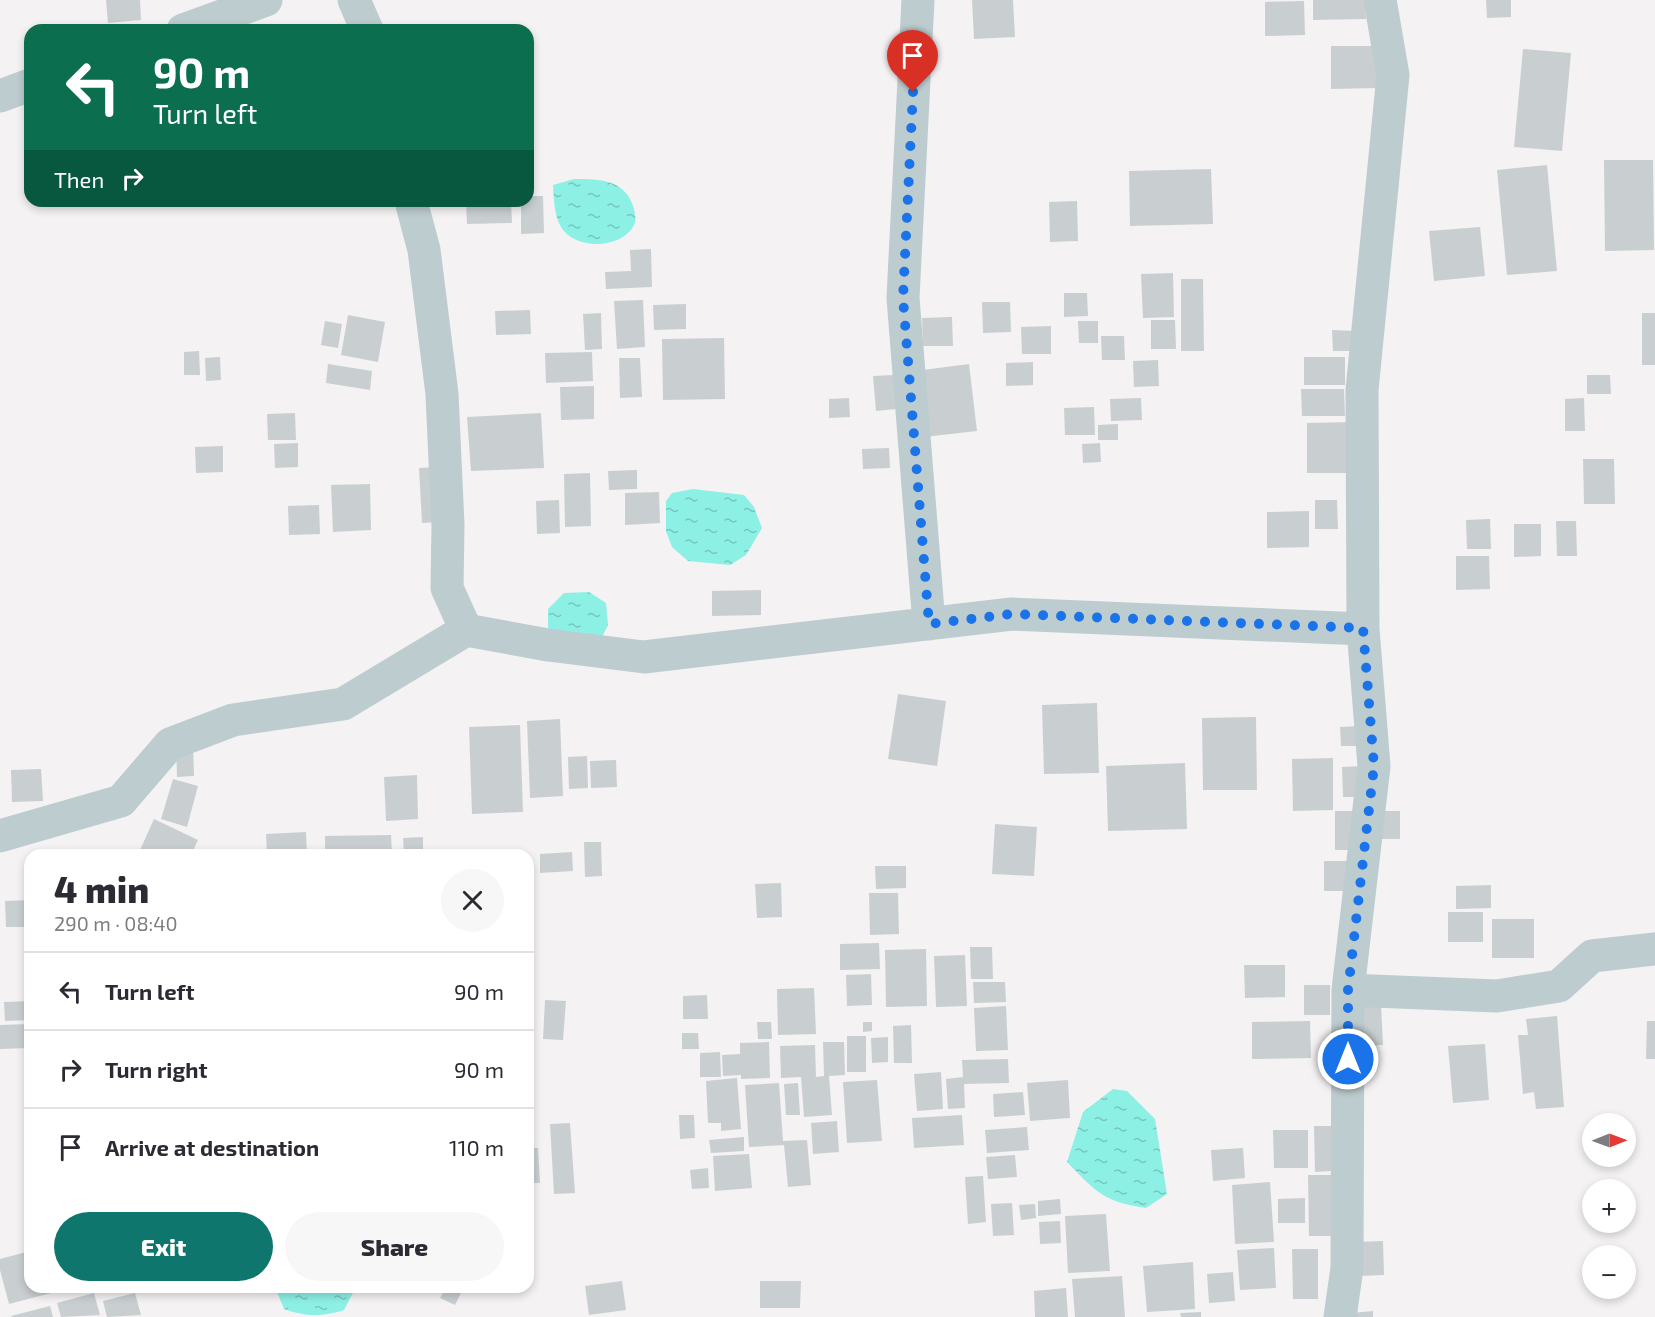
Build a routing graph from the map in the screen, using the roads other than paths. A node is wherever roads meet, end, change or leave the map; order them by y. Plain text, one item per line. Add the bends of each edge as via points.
1 (266, 0) edge
2 (354, 0) edge
3 (918, 0) edge
4 (1380, 0) edge
5 (200, 24) edge
6 (364, 24) edge
7 (24, 87) edge
8 (0, 96) edge
9 (413, 207) edge
10 (929, 624) junction
11 (1363, 628) junction
12 (466, 630) junction
13 (0, 836) edge
14 (1655, 950) edge
15 (1348, 990) junction
16 (1340, 1317) edge

1 - 5 street
2 - 6 street
3 - 10 street via 903,298
4 - 11 street via 1394,75 1362,390
7 - 8 street
9 - 12 street via 424,250 442,394 447,588
10 - 11 street via 1012,614
10 - 12 street via 644,657
11 - 15 street via 1374,766
12 - 13 street via 343,704 233,720 170,744 121,801
14 - 15 street via 1592,956 1559,986 1497,996
15 - 16 street via 1347,1268

